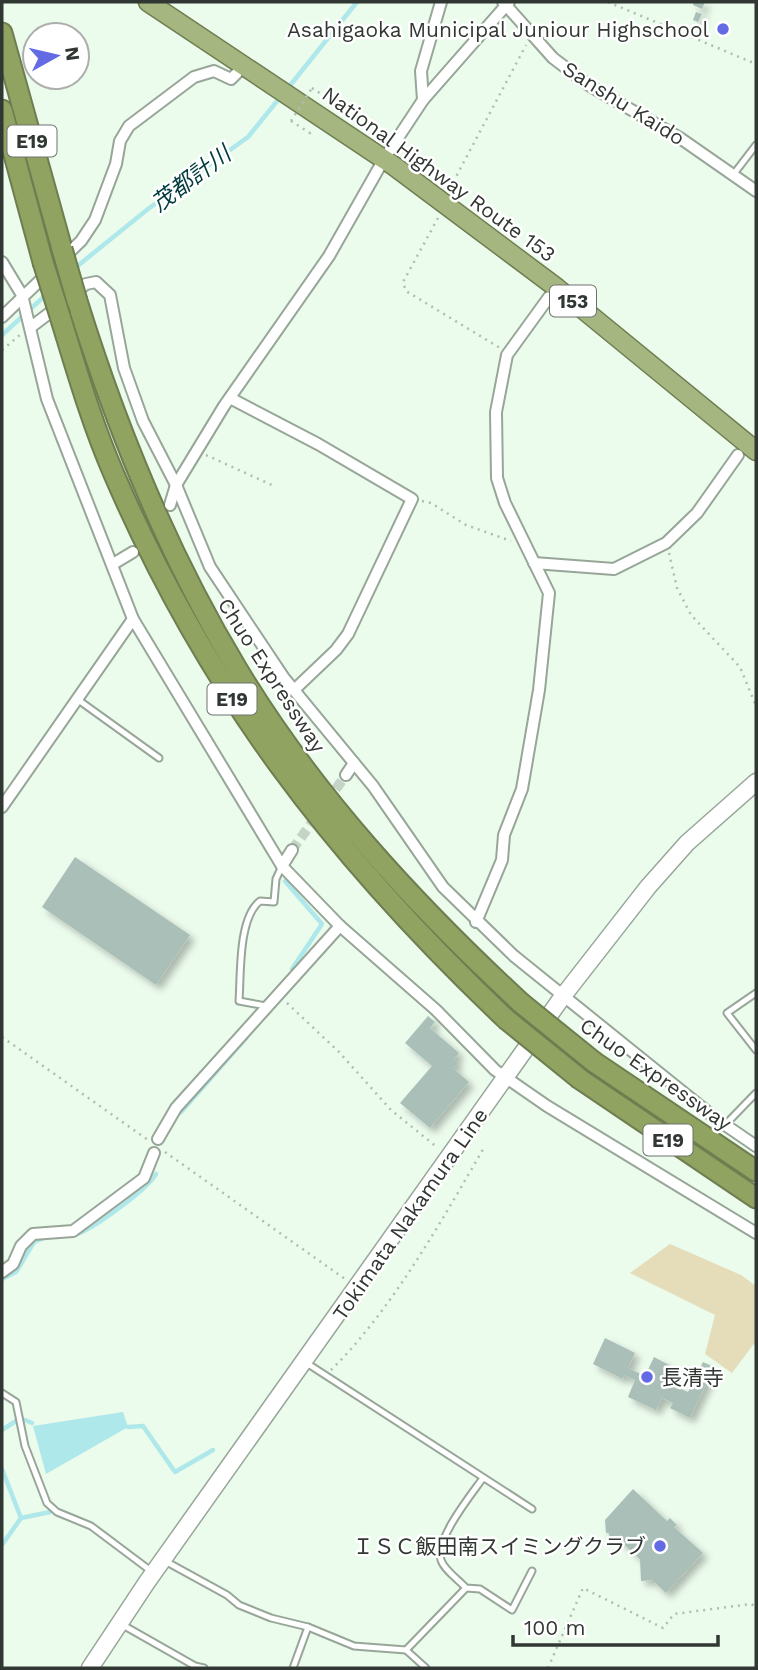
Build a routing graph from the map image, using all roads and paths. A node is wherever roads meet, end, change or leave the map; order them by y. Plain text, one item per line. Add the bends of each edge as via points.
1 (148, 2) edge
2 (441, 2) edge
3 (608, 2) edge
4 (506, 3) edge
5 (2, 33) edge
6 (532, 33) junction
7 (756, 64) edge
8 (237, 74) dead end
9 (313, 93) dead end
10 (423, 100) junction
11 (2, 110) edge
12 (291, 121) dead end
13 (756, 145) edge
14 (384, 159) junction
15 (733, 175) junction
16 (756, 191) edge
17 (447, 194) dead end
18 (440, 214) dead end
19 (2, 262) edge
20 (22, 295) junction
21 (550, 297) dead end
22 (2, 317) edge
23 (27, 318) junction
24 (2, 350) edge
25 (507, 355) junction
26 (230, 398) junction
27 (197, 450) junction
28 (756, 451) edge
29 (738, 455) dead end
30 (176, 485) junction
31 (274, 486) dead end
32 (412, 499) junction
33 (170, 505) dead end
34 (666, 543) junction
35 (524, 544) junction
36 (133, 552) dead end
37 (534, 563) junction
38 (113, 564) junction
39 (133, 619) junction
40 (295, 690) junction
41 (77, 699) junction
42 (756, 706) edge
43 (159, 758) dead end
44 (354, 763) junction
45 (346, 775) tunnel mouth
46 (756, 782) edge
47 (2, 807) edge
48 (292, 850) tunnel mouth
49 (282, 866) junction
50 (476, 922) junction
51 (340, 926) junction
52 (277, 993) junction
53 (756, 993) edge
54 (563, 996) junction
55 (266, 1006) junction
56 (2, 1037) edge
57 (756, 1050) edge
58 (505, 1077) junction
59 (756, 1093) edge
60 (725, 1125) junction
61 (158, 1139) dead end
62 (485, 1146) dead end
63 (756, 1146) edge
64 (440, 1150) dead end
65 (154, 1153) dead end
66 (756, 1171) edge
67 (756, 1198) edge
68 (756, 1233) edge
69 (2, 1272) edge
70 (347, 1281) dead end
71 (305, 1362) junction
72 (325, 1375) junction
73 (2, 1393) edge
74 (482, 1478) junction
75 (532, 1509) dead end
76 (158, 1566) junction
77 (532, 1572) dead end
78 (466, 1588) junction
79 (756, 1608) edge
80 (120, 1623) junction
81 (308, 1627) junction
82 (406, 1650) junction
83 (90, 1668) edge
84 (204, 1668) edge
85 (293, 1668) edge
86 (426, 1668) edge
87 (548, 1668) edge

1 - 14 highway, National Highway Route 153 / 153
2 - 10 street via 423,62
3 - 7 path
4 - 6 street, Sanshu Kaido
4 - 10 street
5 - 66 highway, Chuo Expressway / E19, bridge via 77,301 132,460 200,604 238,671 285,741 377,858 458,944 594,1062
6 - 15 street, Sanshu Kaido via 553,58 590,86
6 - 17 path
8 - 20 street via 231,79 214,71 194,77 129,126 95,220 81,241
9 - 12 path, bridge via 330,104 332,101 312,88
10 - 14 street
11 - 67 highway, Chuo Expressway / E19, bridge via 43,262 112,469 147,547 220,682 361,872 506,1019 580,1079
13 - 15 lane
14 - 26 street via 329,256
14 - 28 highway, National Highway Route 153 / 153 via 557,288
15 - 16 street, Sanshu Kaido
18 - 25 path via 403,282 406,291 490,340
19 - 20 street
20 - 22 street
20 - 23 street
21 - 25 street
23 - 24 path
23 - 30 street via 86,284 96,282 110,295 124,368 143,421
23 - 38 street via 47,399
25 - 35 street via 494,447 497,478
26 - 27 street
26 - 32 street
27 - 30 street
27 - 31 path
29 - 34 street via 697,513
30 - 33 street
30 - 40 street via 210,568
32 - 35 path via 431,503 485,534
32 - 40 street via 348,634
34 - 37 street via 614,569
34 - 42 path via 677,588 691,615 740,667
35 - 37 street
36 - 38 street
37 - 50 street via 549,593 539,690 522,789 504,835 502,860
38 - 39 street
39 - 41 street
39 - 49 street
40 - 44 street
41 - 43 lane
41 - 47 street
44 - 45 street
44 - 50 street via 443,887
46 - 54 main road, Tokimata Nakamura Line via 687,843
48 - 49 street
49 - 51 street
49 - 55 lane via 274,902 260,901 250,908 246,921 239,1001
50 - 54 street
51 - 52 street
51 - 58 street
52 - 55 street
52 - 64 path via 391,1110
53 - 57 lane via 727,1013
54 - 58 main road, Tokimata Nakamura Line
54 - 60 street
55 - 61 street via 176,1108
56 - 70 path
58 - 68 street
58 - 71 main road, Tokimata Nakamura Line
59 - 60 lane
60 - 63 street
62 - 72 path via 433,1233 353,1348
65 - 69 street via 144,1178 73,1231 33,1234
71 - 72 lane
71 - 76 main road, Tokimata Nakamura Line
72 - 74 lane
73 - 76 lane via 16,1402 25,1446 47,1503
74 - 75 lane
74 - 78 lane via 444,1538 440,1556
76 - 80 main road, Tokimata Nakamura Line
76 - 81 lane via 227,1595 239,1605
77 - 78 lane via 512,1610 480,1589
78 - 82 lane
79 - 87 path via 751,1604 674,1614 663,1628 583,1588
80 - 83 main road, Tokimata Nakamura Line
80 - 84 lane
81 - 82 lane via 354,1646
81 - 85 lane
82 - 86 lane

